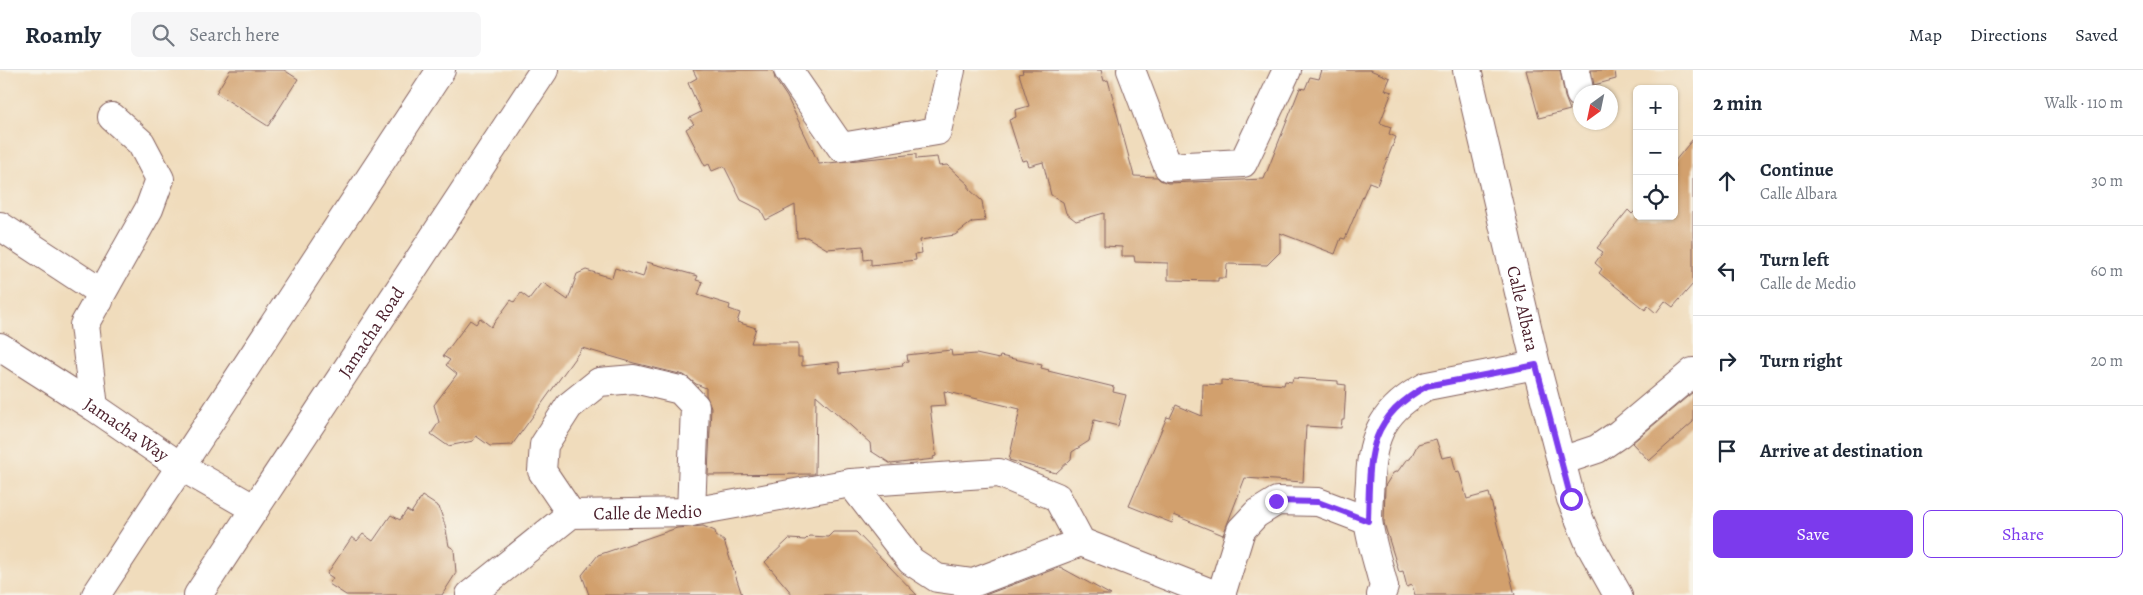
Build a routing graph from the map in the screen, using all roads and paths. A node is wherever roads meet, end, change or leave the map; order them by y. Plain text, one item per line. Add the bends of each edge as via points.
1 (441, 70) edge
2 (544, 70) edge
3 (788, 70) edge
4 (951, 70) edge
5 (1131, 70) edge
6 (1287, 70) edge
7 (1467, 70) edge
8 (1575, 70) edge
9 (1578, 85) edge
10 (112, 117) dead end
11 (0, 226) edge
12 (98, 301) junction
13 (0, 347) edge
14 (1536, 365) junction
15 (1693, 372) edge
16 (94, 407) junction
17 (1561, 461) junction
18 (180, 466) junction
19 (851, 484) junction
20 (255, 509) junction
21 (691, 512) junction
22 (571, 514) junction
23 (1368, 521) junction
24 (1081, 542) junction
25 (96, 595) edge
26 (198, 595) edge
27 (470, 595) edge
28 (1216, 595) edge
29 (1221, 595) edge
30 (1381, 595) edge
31 (1618, 595) edge

1 - 18 street
2 - 20 street, Jamacha Road
3 - 4 street via 841,147 937,131
5 - 6 street via 1168,167 1243,164
7 - 14 street, Calle Albara
8 - 9 street
10 - 12 street via 141,143 160,179 150,209
11 - 12 street via 96,289
12 - 16 street via 84,325
13 - 16 street, Jamacha Way
14 - 17 street, Calle Albara
14 - 23 street via 1427,386 1397,405 1376,437 1370,456
15 - 17 street via 1597,449
16 - 18 street, Jamacha Way
17 - 31 street, Calle Albara via 1571,499 1590,545
18 - 20 street, Jamacha Way
18 - 25 street
19 - 21 street, Calle de Medio
19 - 24 street, Calle de Medio via 999,473 1057,497
19 - 24 street via 911,561 937,578 973,583
20 - 26 street, Jamacha Road
21 - 22 street, Calle de Medio
21 - 22 street via 695,406 680,390 634,379 599,382 569,406 544,445 542,471
22 - 27 street, Calle de Medio
23 - 29 street via 1318,502 1276,501 1256,514 1241,530
23 - 30 street via 1384,587
24 - 28 street

